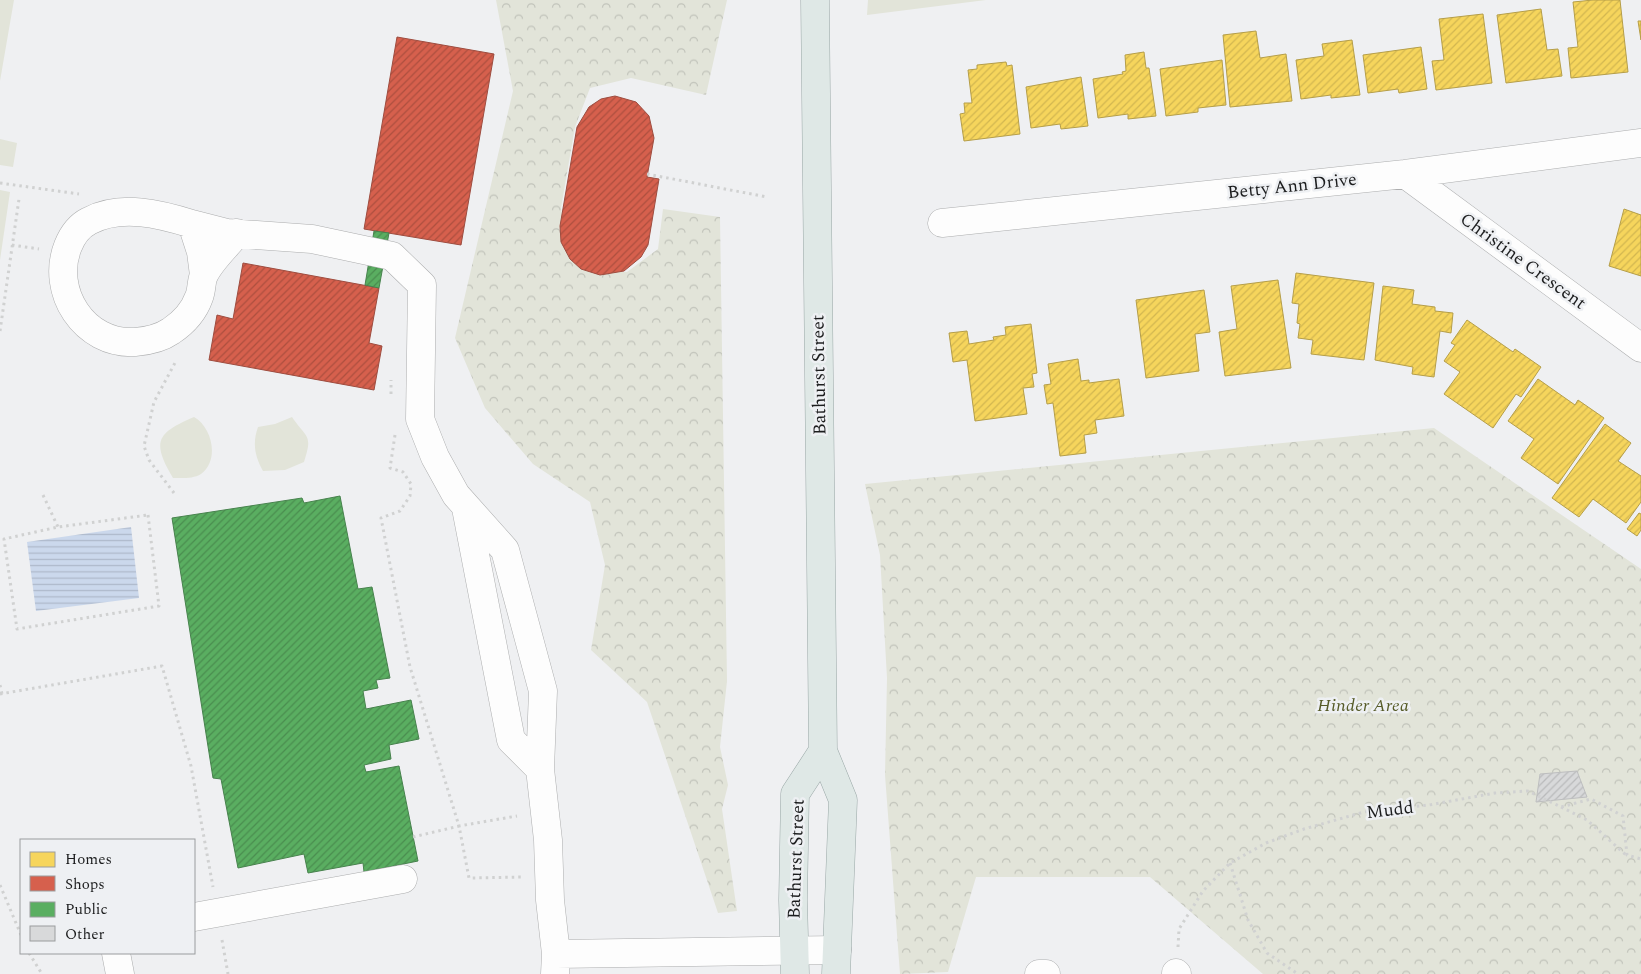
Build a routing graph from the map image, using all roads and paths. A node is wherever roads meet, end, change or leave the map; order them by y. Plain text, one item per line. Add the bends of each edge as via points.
1 (815, 0) edge
2 (1641, 144) edge
3 (647, 174) dead end
4 (1405, 174) junction
5 (0, 183) edge
6 (88, 195) dead end
7 (767, 197) dead end
8 (19, 199) dead end
9 (942, 223) dead end
10 (192, 224) junction
11 (237, 234) junction
12 (12, 245) junction
13 (40, 249) dead end
14 (204, 275) junction
15 (0, 331) edge
16 (1641, 348) edge
17 (177, 355) dead end
18 (395, 432) dead end
19 (174, 493) dead end
20 (43, 495) dead end
21 (466, 506) junction
22 (58, 527) junction
23 (0, 685) edge
24 (1, 694) edge
25 (823, 751) junction
26 (540, 769) junction
27 (1560, 807) junction
28 (545, 811) junction
29 (459, 826) junction
30 (414, 837) dead end
31 (1627, 855) junction
32 (1641, 859) edge
33 (1230, 863) junction
34 (550, 876) junction
35 (403, 879) dead end
36 (0, 885) edge
37 (206, 915) edge
38 (20, 933) edge
39 (30, 954) edge
40 (116, 954) edge
41 (794, 962) edge
42 (836, 962) edge
43 (555, 964) edge
44 (42, 974) edge
45 (120, 974) edge
46 (228, 974) edge
47 (1039, 974) edge
48 (1046, 974) edge
49 (1177, 974) edge
50 (1298, 974) edge

1 - 25 main road, Bathurst Street
2 - 4 street, Betty Ann Drive
3 - 7 path
4 - 9 street, Betty Ann Drive
4 - 16 street, Christine Crescent
5 - 6 path
8 - 12 path
10 - 11 street
10 - 14 street
10 - 14 street via 150,212 104,215 88,221 72,236 63,258 62,281 69,304 83,322 102,336 125,342 148,341 170,332 187,318 199,298
11 - 14 street
11 - 21 street via 312,239 392,256 422,285 420,419 456,495
12 - 13 path
12 - 15 path
17 - 19 path via 175,365 154,402 144,446 149,460
18 - 29 path via 390,468 403,472 411,484 410,496 400,511 381,518 410,666
20 - 22 path
21 - 26 street via 512,740
21 - 26 street via 505,550 543,691
22 - 22 path via 148,515 158,606 17,629 4,539
23 - 24 path
24 - 37 path via 162,666 191,766
25 - 41 main road, Bathurst Street via 795,794
25 - 42 main road, Bathurst Street via 843,800
26 - 28 street
27 - 31 path, Mudd via 1587,820
27 - 31 path via 1591,799 1623,816
27 - 33 path, Mudd via 1528,791 1364,812 1297,832
28 - 29 path
28 - 34 street
29 - 30 path
29 - 34 path via 469,878
31 - 32 path
33 - 49 path, Mudd via 1203,891 1179,929
33 - 50 path via 1248,920 1267,953
34 - 43 street
35 - 37 street
36 - 38 path
37 - 46 path
39 - 44 path
40 - 45 street
41 - 42 street
41 - 43 street
47 - 48 street

